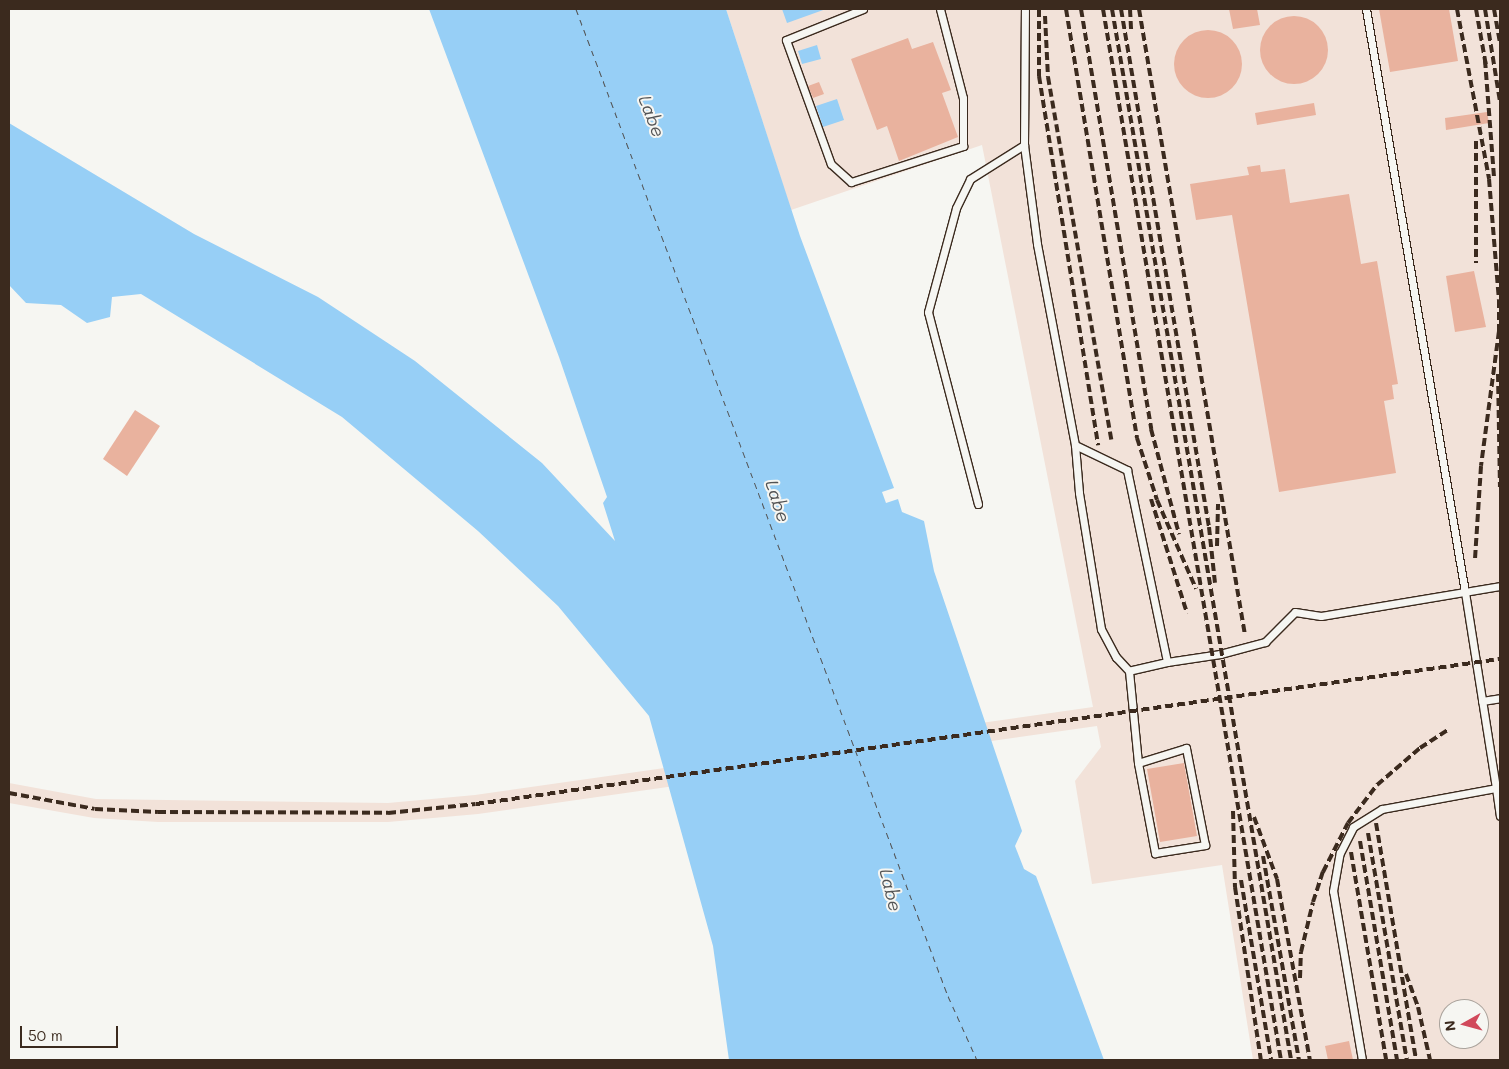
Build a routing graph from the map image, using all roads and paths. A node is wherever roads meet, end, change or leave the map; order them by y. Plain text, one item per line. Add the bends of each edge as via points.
1 (863, 9) edge
2 (940, 9) edge
3 (1026, 9) edge
4 (1366, 9) edge
5 (1024, 145) junction
6 (1075, 446) junction
7 (978, 504) dead end
8 (1500, 586) edge
9 (1466, 592) junction
10 (1167, 662) junction
11 (1129, 671) junction
12 (1500, 698) edge
13 (1482, 701) junction
14 (1138, 763) junction
15 (1496, 788) junction
16 (1500, 813) edge
17 (1362, 1060) edge

1 - 2 lane via 786,40 831,164 850,182 963,146 963,98
3 - 5 lane
4 - 9 lane
5 - 6 lane via 1037,244
5 - 7 lane via 970,178 956,208 928,312
6 - 10 lane via 1127,470
6 - 11 lane via 1079,493 1101,629 1116,657
8 - 9 lane
9 - 10 lane via 1322,616 1295,612 1265,642 1220,654
9 - 13 lane
10 - 11 lane
11 - 14 lane
12 - 13 lane
13 - 15 lane
14 - 14 lane via 1155,853 1205,845 1186,748
15 - 16 lane
15 - 17 lane via 1382,809 1353,827 1340,853 1333,891

